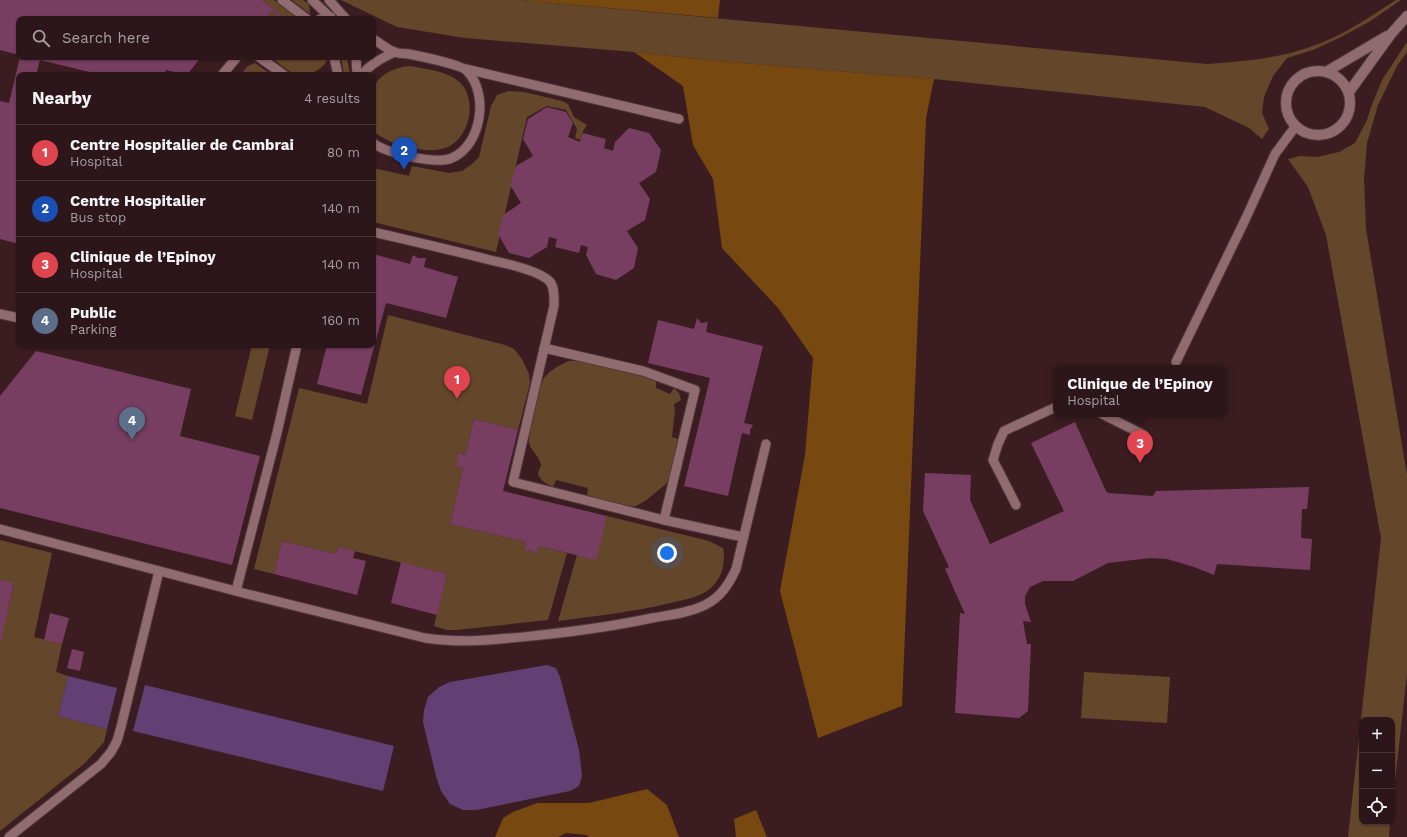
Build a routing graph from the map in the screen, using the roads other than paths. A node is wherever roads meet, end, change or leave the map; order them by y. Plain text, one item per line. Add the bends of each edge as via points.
1 (282, 0) edge
2 (312, 0) edge
3 (329, 0) edge
4 (303, 16) edge
5 (329, 16) edge
6 (343, 16) edge
7 (1407, 16) edge
8 (1391, 34) junction
9 (376, 41) edge
10 (395, 52) junction
11 (234, 60) edge
12 (263, 60) edge
13 (334, 60) edge
14 (356, 60) edge
15 (466, 69) junction
16 (224, 72) edge
17 (280, 72) edge
18 (335, 72) edge
19 (357, 72) edge
20 (364, 72) edge
21 (1326, 72) junction
22 (1349, 92) junction
23 (679, 119) dead end
24 (1295, 127) junction
25 (376, 144) edge
26 (376, 233) edge
27 (0, 314) edge
28 (16, 317) edge
29 (296, 348) edge
30 (544, 348) junction
31 (1176, 362) dead end
32 (1053, 408) edge
33 (1108, 417) edge
34 (1144, 435) dead end
35 (766, 444) dead end
36 (1016, 505) dead end
37 (664, 520) junction
38 (0, 529) edge
39 (743, 537) junction
40 (159, 571) junction
41 (236, 591) junction
42 (9, 837) edge

1 - 4 lane
2 - 5 lane
3 - 6 lane
7 - 8 street
8 - 21 street
8 - 22 street
9 - 10 lane
10 - 15 lane
10 - 20 lane
11 - 16 lane
12 - 17 lane
13 - 18 lane
14 - 19 lane
15 - 23 lane
15 - 25 lane via 476,82 480,102 475,131 460,153 442,160 424,159
21 - 22 street via 1336,76
21 - 24 street via 1305,73 1290,87 1285,108
22 - 24 street via 1349,114 1344,124 1336,131 1314,136
24 - 31 lane via 1275,154
26 - 30 lane via 509,264 548,280 552,285 554,306
27 - 28 lane
29 - 41 lane
30 - 37 lane via 643,371 696,390
30 - 37 lane via 513,482
32 - 36 lane via 1004,431 998,444 993,460
33 - 34 lane
35 - 39 lane
37 - 39 lane
38 - 40 lane
39 - 41 lane via 736,569 730,581 722,593 702,607 619,625 521,637 454,642 431,639
40 - 41 lane
40 - 42 lane via 128,704 111,752 102,764

